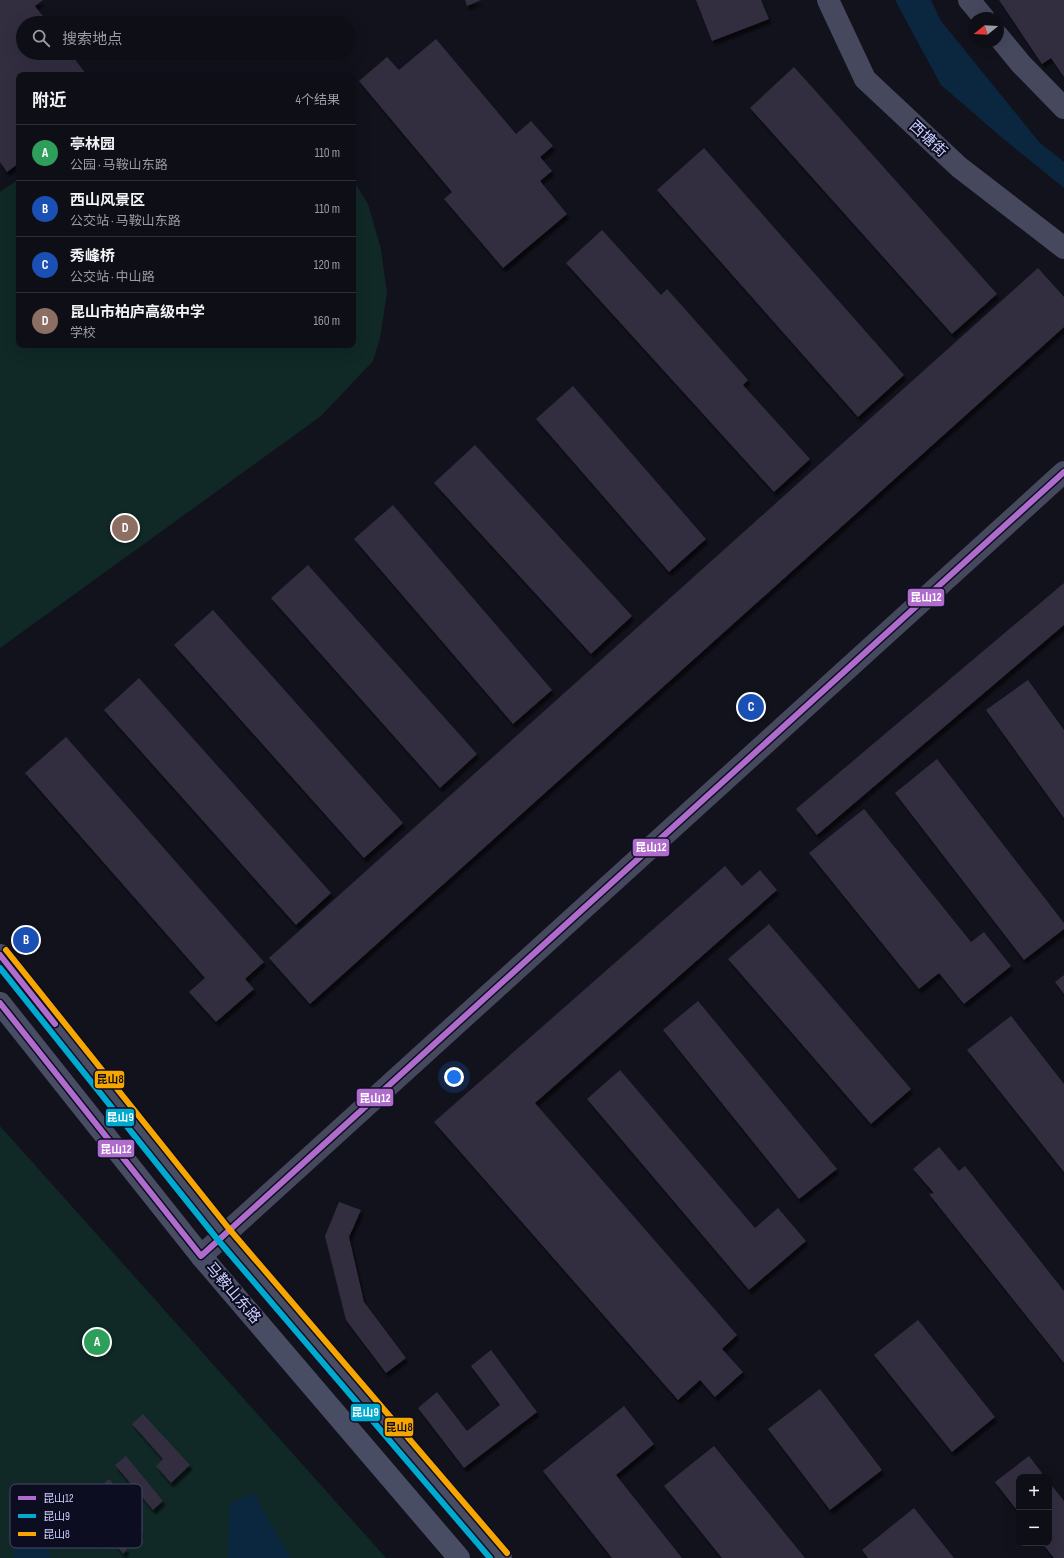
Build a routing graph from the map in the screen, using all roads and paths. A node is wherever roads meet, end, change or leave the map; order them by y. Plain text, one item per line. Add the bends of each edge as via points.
1 (828, 0) edge
2 (969, 0) edge
3 (979, 12) edge
4 (1004, 44) edge
5 (1064, 108) edge
6 (1064, 248) edge
7 (1064, 472) edge
8 (0, 955) edge
9 (0, 1003) edge
10 (224, 1235) junction
11 (201, 1256) junction
12 (460, 1558) edge
13 (501, 1558) edge

1 - 6 street, 西塘街 via 865,79 959,167
2 - 3 street
4 - 5 street via 1020,64
7 - 10 street
8 - 10 main road, 马鞍山东路
9 - 11 main road, 马鞍山东路
10 - 11 street
10 - 13 main road, 马鞍山东路
11 - 12 main road, 马鞍山东路

